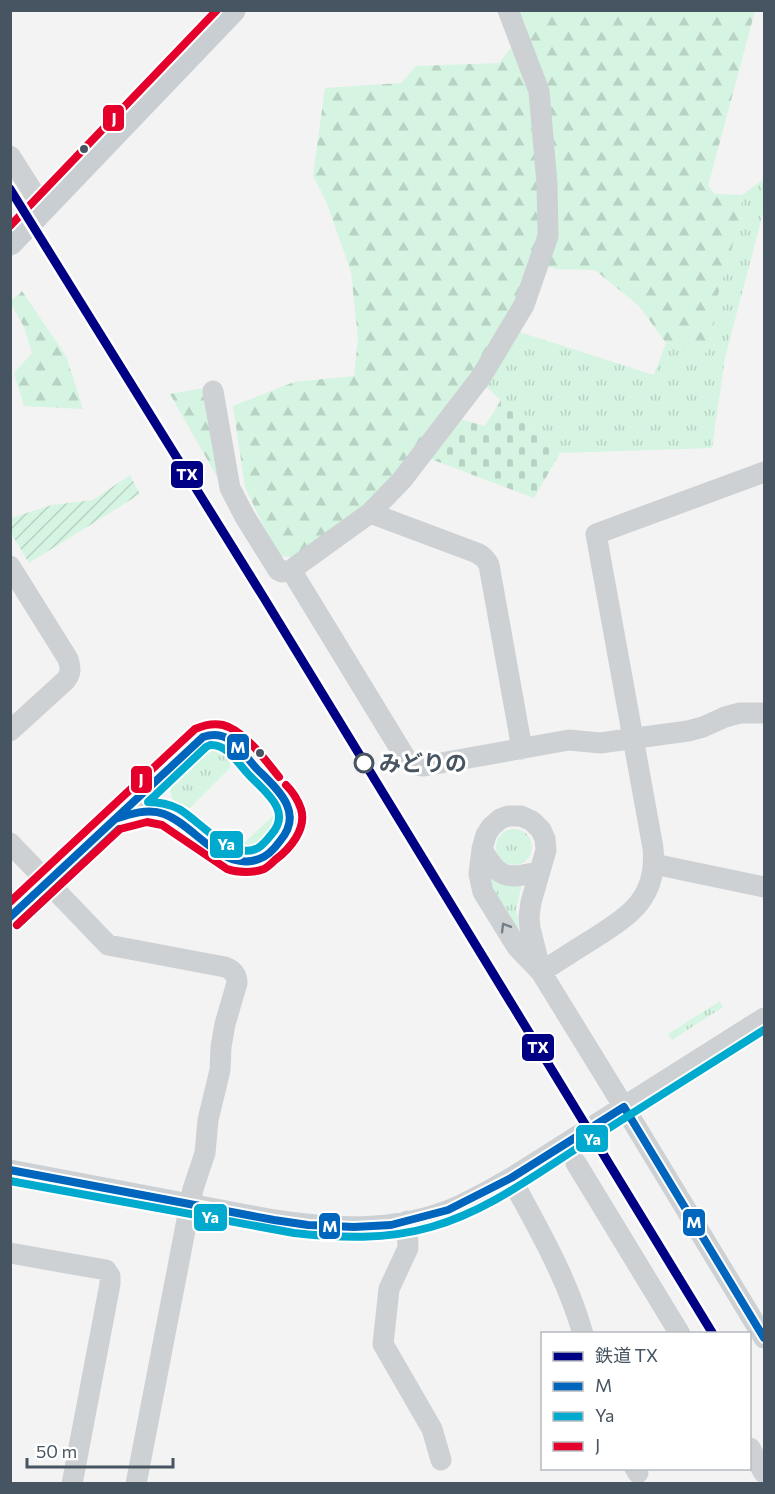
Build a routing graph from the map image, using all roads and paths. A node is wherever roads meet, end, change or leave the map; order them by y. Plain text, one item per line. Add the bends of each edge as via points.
1 (232, 10) edge
2 (508, 10) edge
3 (10, 156) edge
4 (43, 208) junction
5 (10, 242) edge
6 (213, 391) dead end
7 (765, 472) edge
8 (370, 513) junction
9 (10, 566) edge
10 (291, 570) junction
11 (765, 713) edge
12 (10, 731) edge
13 (632, 740) junction
14 (522, 749) junction
15 (164, 773) junction
16 (166, 814) junction
17 (115, 819) junction
18 (10, 843) edge
19 (482, 849) junction
20 (654, 864) junction
21 (540, 871) junction
22 (48, 882) junction
23 (765, 887) edge
24 (10, 917) edge
25 (541, 972) junction
26 (765, 1018) edge
27 (624, 1107) junction
28 (576, 1163) dead end
29 (10, 1170) edge
30 (511, 1178) junction
31 (190, 1203) junction
32 (407, 1221) junction
33 (10, 1252) edge
34 (582, 1332) edge
35 (679, 1332) edge
36 (765, 1338) edge
37 (751, 1450) edge
38 (441, 1460) dead end
39 (765, 1473) edge
40 (72, 1484) edge
41 (136, 1484) edge

1 - 4 main road
2 - 8 street via 539,91 548,236 524,305 481,377 402,480
3 - 4 street
4 - 5 main road
6 - 10 street via 230,488 278,570
7 - 13 street via 596,534
8 - 10 street
8 - 14 street via 484,556
9 - 12 street via 70,666 66,680
10 - 14 street via 410,763 424,766
11 - 13 street via 740,713 704,727
13 - 14 street via 569,740
13 - 20 street
15 - 16 street via 161,786
15 - 16 street via 200,738 211,734 223,736 284,798 291,812 287,833 279,844 260,859 239,862
15 - 17 street
16 - 17 street via 147,811
17 - 22 street
18 - 22 street
19 - 21 street via 490,865 502,873 516,877
19 - 21 street via 486,835 500,819 521,816 532,821 545,839
25 -> 19 street via 517,947 483,892 479,874
20 - 23 street
20 - 25 street via 646,892 624,919
21 - 25 street via 529,918
22 - 24 street
22 - 31 street via 108,945 225,967 234,972 237,983 225,1024 205,1154
25 - 27 street
26 - 27 street
27 - 30 street
27 - 36 street
28 - 35 street
29 - 31 street
30 - 32 street via 448,1210
30 - 34 street via 553,1255
31 - 32 street via 308,1225 354,1227
31 - 41 street
32 - 38 street via 408,1248 389,1289 383,1344 432,1429
33 - 40 street via 106,1270 110,1276
37 - 39 street

